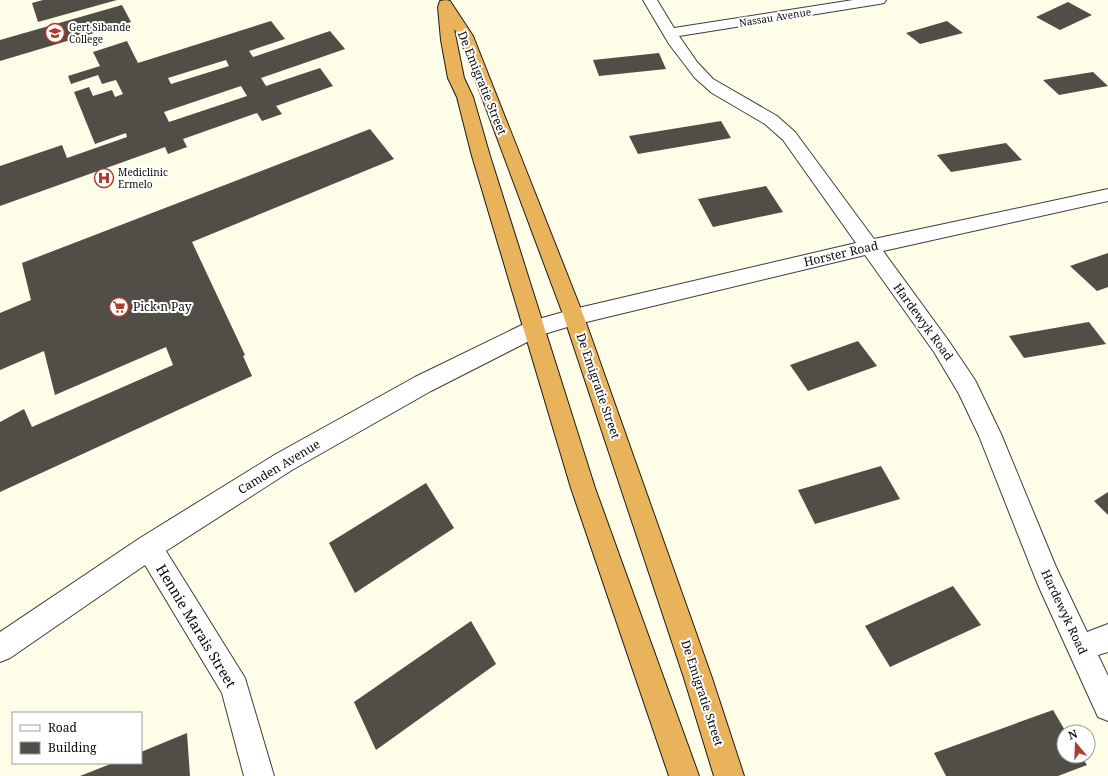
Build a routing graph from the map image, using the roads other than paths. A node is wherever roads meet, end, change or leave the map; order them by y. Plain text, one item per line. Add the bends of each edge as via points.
1 (650, 0) edge
2 (878, 0) edge
3 (444, 2) edge
4 (670, 33) junction
5 (1108, 196) edge
6 (868, 247) junction
7 (574, 317) junction
8 (535, 328) junction
9 (148, 547) junction
10 (1108, 638) edge
11 (0, 648) edge
12 (1080, 648) junction
13 (1108, 707) edge
14 (259, 776) edge
15 (684, 776) edge
16 (729, 776) edge

1 - 4 street, Hardewyk Road
2 - 4 street, Nassau Avenue
3 - 7 highway, De Emigratie Street via 466,36
3 - 8 highway, De Emigratie Street via 456,78 465,97
4 - 6 street, Hardewyk Road via 701,76 714,87 766,116 784,130
5 - 6 street, Horster Road
6 - 7 street, Horster Road
6 - 12 street, Hardewyk Road via 941,346 967,387 990,434 1047,576
7 - 8 street, Camden Avenue
7 - 16 highway, De Emigratie Street
8 - 9 street, Camden Avenue via 423,384 284,462
8 - 15 highway, De Emigratie Street via 583,488
9 - 11 street, Camden Avenue
9 - 14 street, Hennie Marais Street via 234,688
10 - 12 street
12 - 13 street, Hardewyk Road

